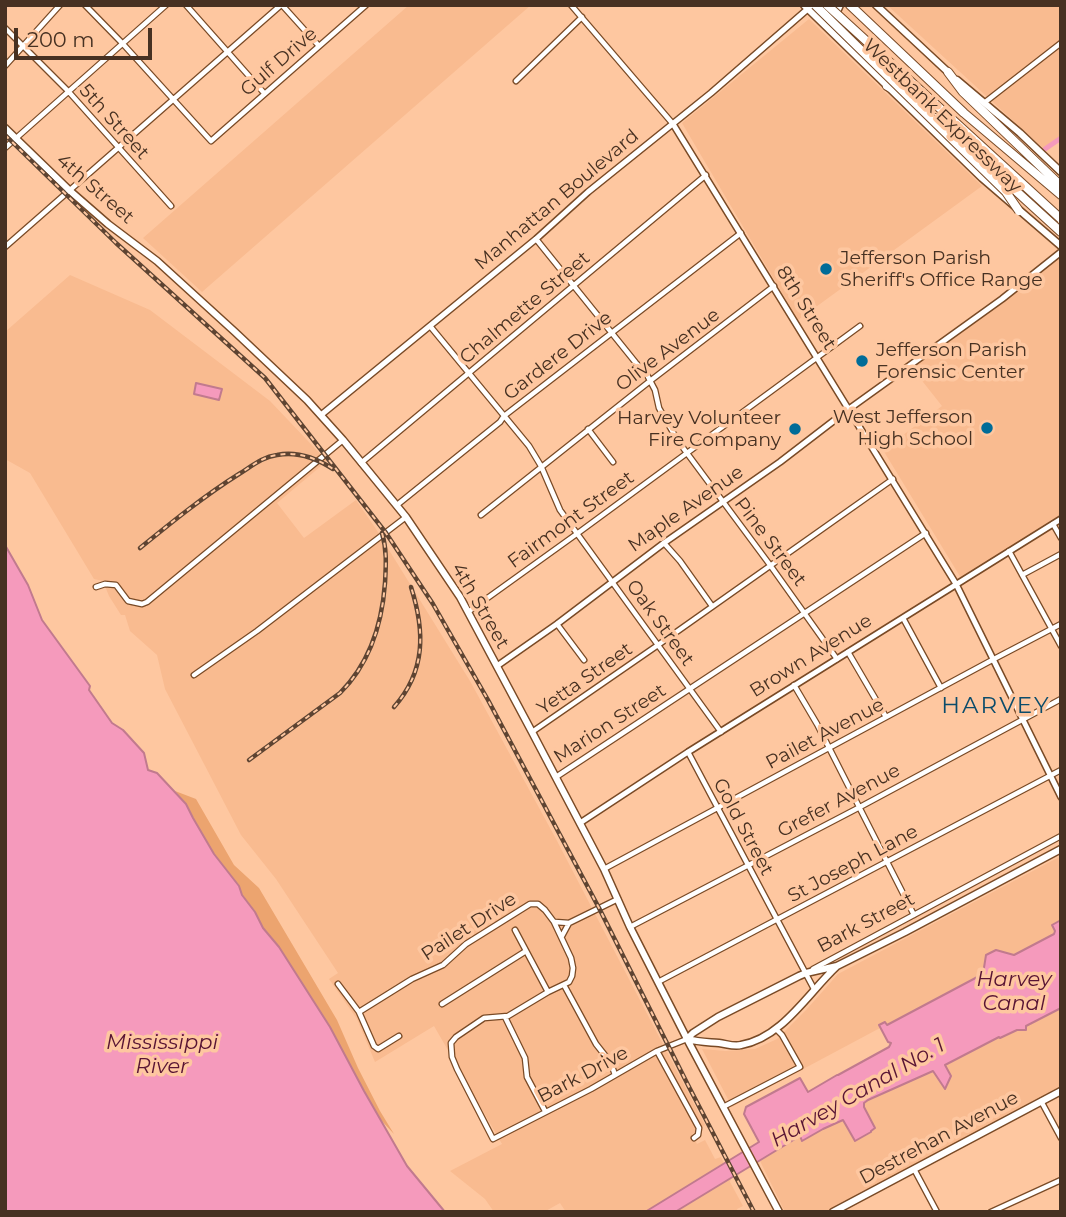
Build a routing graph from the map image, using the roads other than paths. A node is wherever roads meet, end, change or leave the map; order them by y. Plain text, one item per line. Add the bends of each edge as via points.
1 (60, 5) edge
2 (85, 5) edge
3 (166, 5) edge
4 (186, 5) edge
5 (281, 5) edge
6 (366, 5) edge
7 (571, 5) edge
8 (827, 5) edge
9 (840, 5) edge
10 (850, 5) edge
11 (876, 5) edge
12 (810, 6) edge
13 (582, 17) junction
14 (5, 28) edge
15 (835, 34) junction
16 (1061, 43) edge
17 (123, 44) junction
18 (24, 45) junction
19 (319, 46) junction
20 (227, 52) junction
21 (5, 66) edge
22 (948, 72) joint
23 (516, 81) dead end
24 (887, 86) junction
25 (68, 92) junction
26 (264, 93) junction
27 (172, 100) junction
28 (981, 105) junction
29 (673, 124) junction
30 (5, 128) edge
31 (16, 138) junction
32 (118, 148) junction
33 (5, 149) edge
34 (1061, 172) edge
35 (706, 175) junction
36 (1061, 186) edge
37 (69, 190) junction
38 (1061, 195) edge
39 (171, 206) dead end
40 (1019, 211) junction
41 (1061, 219) edge
42 (1061, 232) edge
43 (741, 233) junction
44 (536, 239) junction
45 (1061, 246) edge
46 (5, 247) edge
47 (1061, 252) edge
48 (574, 286) junction
49 (774, 286) junction
50 (430, 326) junction
51 (860, 326) dead end
52 (611, 332) junction
53 (818, 358) junction
54 (469, 373) junction
55 (650, 380) junction
56 (849, 409) junction
57 (321, 415) junction
58 (504, 416) junction
59 (588, 429) junction
60 (343, 440) junction
61 (687, 453) junction
62 (362, 463) junction
63 (613, 463) dead end
64 (541, 466) junction
65 (893, 479) junction
66 (723, 502) junction
67 (397, 505) junction
68 (481, 515) dead end
69 (406, 517) junction
70 (1061, 519) edge
71 (1053, 524) junction
72 (578, 533) junction
73 (926, 533) junction
74 (1061, 538) edge
75 (664, 543) junction
76 (1009, 551) junction
77 (1061, 554) edge
78 (770, 565) junction
79 (1022, 575) junction
80 (613, 581) junction
81 (956, 584) junction
82 (96, 587) dead end
83 (712, 606) junction
84 (468, 612) junction
85 (805, 613) junction
86 (903, 618) junction
87 (557, 624) junction
88 (1061, 624) edge
89 (1052, 629) junction
90 (658, 645) junction
91 (1061, 646) edge
92 (848, 652) junction
93 (837, 659) junction
94 (994, 659) junction
95 (584, 660) dead end
96 (497, 666) junction
97 (194, 676) dead end
98 (794, 685) junction
99 (941, 688) junction
100 (690, 689) junction
101 (1061, 699) edge
102 (886, 717) junction
103 (1023, 719) junction
104 (532, 732) junction
105 (720, 732) junction
106 (829, 747) junction
107 (688, 752) junction
108 (1061, 770) edge
109 (1051, 775) junction
110 (556, 777) junction
111 (1061, 796) edge
112 (717, 807) junction
113 (860, 807) junction
114 (580, 823) junction
115 (1061, 836) edge
116 (1061, 849) edge
117 (888, 862) junction
118 (748, 865) junction
119 (604, 869) junction
120 (618, 899) junction
121 (914, 915) junction
122 (777, 920) junction
123 (554, 922) junction
124 (569, 923) junction
125 (630, 927) junction
126 (514, 930) dead end
127 (561, 937) junction
128 (526, 951) junction
129 (837, 967) junction
130 (806, 973) junction
131 (658, 982) junction
132 (338, 984) dead end
133 (564, 984) junction
134 (814, 989) junction
135 (548, 992) junction
136 (442, 1004) dead end
137 (359, 1012) junction
138 (505, 1017) junction
139 (777, 1030) junction
140 (399, 1036) dead end
141 (687, 1039) junction
142 (657, 1051) junction
143 (615, 1075) junction
144 (1061, 1091) edge
145 (1041, 1101) junction
146 (723, 1107) junction
147 (545, 1111) junction
148 (694, 1138) dead end
149 (1061, 1138) edge
150 (914, 1169) junction
151 (1061, 1180) edge
152 (778, 1210) edge
153 (769, 1212) edge
154 (832, 1212) edge
155 (937, 1212) edge
156 (991, 1212) edge

1 - 18 street
2 - 17 street
3 - 17 street
4 - 20 street
5 - 19 street
5 - 20 street
6 - 19 street, Gulf Drive
7 - 13 street, 8th Street
8 - 41 highway, Westbank Expressway, bridge
9 - 15 main road
10 - 38 highway, Westbank Expressway via 964,113
11 - 22 main road, Westbank Expressway
12 - 15 main road, Westbank Expressway
12 - 29 street, Manhattan Boulevard
12 - 40 highway, bridge via 1006,192
13 - 23 street
13 - 29 street, 8th Street
14 - 18 street, 5th Street
15 - 24 main road, Westbank Expressway
16 - 28 street
17 - 25 street
17 - 27 street
18 - 21 street
18 - 25 street, 5th Street
19 - 26 street, Gulf Drive
20 - 26 street
20 - 27 street
22 - 28 highway via 963,92
24 - 40 main road, Westbank Expressway
24 - 42 highway via 922,106
25 - 31 street
25 - 32 street, 5th Street
26 - 27 street, Gulf Drive via 211,141
27 - 32 street
28 - 34 main road, Westbank Expressway
28 - 36 highway
29 - 35 street, 8th Street
29 - 44 street, Manhattan Boulevard
30 - 31 main road, 4th Street
31 - 33 street
31 - 37 main road, 4th Street
32 - 37 street
32 - 39 street, 5th Street
35 - 43 street, 8th Street
35 - 48 street, Chalmette Street
37 - 46 street
37 - 57 main road, 4th Street via 165,268
40 - 45 main road, Westbank Expressway
43 - 49 street, 8th Street
43 - 52 street, Gardere Drive
44 - 48 street, Pine Street
44 - 50 street, Manhattan Boulevard
47 - 56 street, Maple Avenue
48 - 52 street, Pine Street
48 - 54 street, Chalmette Street
49 - 53 street, 8th Street
49 - 55 street, Olive Avenue
50 - 54 street, Oak Street
50 - 57 street, Manhattan Boulevard
51 - 53 street, Fairmont Street
52 - 55 street, Pine Street
52 - 58 street, Gardere Drive
53 - 56 street, 8th Street
53 - 61 street, Fairmont Street
54 - 58 street, Oak Street
54 - 62 street, Chalmette Street
55 - 59 street, Olive Avenue
55 - 61 street, Pine Street via 659,408
56 - 65 street, 8th Street
56 - 66 street, Maple Avenue
57 - 60 main road, 4th Street
58 - 64 street, Oak Street
58 - 67 street, Gardere Drive
59 - 63 street
59 - 64 street, Olive Avenue
60 - 62 main road, 4th Street
60 - 82 street via 147,602 128,601 116,585
61 - 66 street, Pine Street
61 - 72 street, Fairmont Street
62 - 67 main road, 4th Street
64 - 68 street, Olive Avenue
64 - 72 street, Oak Street via 560,510
65 - 73 street, 8th Street
65 - 78 street, Yetta Street
66 - 75 street, Maple Avenue
66 - 78 street, Pine Street
67 - 69 main road, 4th Street
69 - 84 main road, 4th Street
69 - 97 street
70 - 71 street, Brown Avenue
71 - 74 street
71 - 76 street, Brown Avenue
72 - 80 street, Oak Street
72 - 84 street, Fairmont Street
73 - 81 street, 8th Street
73 - 85 street, Marion Street
75 - 80 street, Maple Avenue
75 - 83 street
76 - 79 street
76 - 81 street, Brown Avenue
77 - 79 street
78 - 83 street, Yetta Street
78 - 85 street, Pine Street
79 - 89 street
80 - 87 street, Maple Avenue
80 - 90 street, Oak Street
81 - 86 street, Brown Avenue
81 - 94 street, 8th Street
83 - 90 street, Yetta Street
84 - 96 main road, 4th Street
85 - 93 street, Pine Street
85 - 100 street, Marion Street
86 - 92 street, Brown Avenue
86 - 99 street
87 - 95 street
87 - 96 street, Maple Avenue
88 - 89 street, Pailet Avenue
89 - 91 street
89 - 94 street, Pailet Avenue
90 - 100 street, Oak Street
90 - 104 street, Yetta Street
92 - 93 street, Brown Avenue
92 - 102 street
93 - 98 street, Brown Avenue
94 - 99 street, Pailet Avenue
94 - 103 street, 8th Street
96 - 104 main road, 4th Street
98 - 105 street, Brown Avenue
98 - 106 street
99 - 102 street, Pailet Avenue
100 - 105 street, Oak Street
100 - 110 street, Marion Street
101 - 103 street, Grefer Avenue
102 - 106 street, Pailet Avenue
103 - 109 street, 8th Street
103 - 113 street, Grefer Avenue
104 - 110 main road, 4th Street
105 - 107 street, Brown Avenue
106 - 112 street, Pailet Avenue
106 - 113 street
107 - 112 street, Gold Street
107 - 114 street, Brown Avenue
108 - 109 street, St Joseph Lane
109 - 111 street, 8th Street
109 - 117 street, St Joseph Lane
110 - 114 main road, 4th Street
112 - 118 street, Gold Street
112 - 119 street, Pailet Avenue
113 - 117 street
113 - 118 street, Grefer Avenue
114 - 119 main road, 4th Street
115 - 121 street, Bark Street
116 - 129 main road
117 - 121 street
117 - 122 street, St Joseph Lane
118 - 122 street, Gold Street
118 - 125 street, Grefer Avenue
119 - 120 main road, 4th Street
120 - 124 street
120 - 125 main road, 4th Street
121 - 130 street, Bark Street
122 - 130 street, Gold Street
122 - 131 street, St Joseph Lane
123 - 124 street
123 - 127 street
123 - 137 street, Pailet Drive via 538,904 530,904 466,944 443,965
124 - 127 street
125 - 131 main road, 4th Street
126 - 128 street
127 - 133 street via 573,968
128 - 135 street
128 - 136 street
129 - 130 main road
129 - 134 main road
130 - 134 street, Gold Street
130 - 141 main road, Bark Street via 718,1017
131 - 141 main road, 4th Street
132 - 137 street
133 - 135 street
133 - 143 street
134 - 139 main road
135 - 138 street
137 - 140 street via 378,1049
138 - 147 street
138 - 147 street, Bark Drive via 484,1018 456,1037 451,1046 457,1069 493,1139
139 - 141 main road via 743,1045
139 - 146 street via 800,1067
141 - 142 street, Bark Drive
141 - 146 main road, 4th Street
142 - 143 street, Bark Drive
142 - 148 street via 699,1128
143 - 147 street, Bark Drive
144 - 145 main road, Destrehan Avenue
145 - 149 street
145 - 150 main road, Destrehan Avenue
146 - 152 main road, 4th Street
150 - 154 main road, Destrehan Avenue
150 - 155 street
151 - 156 street
152 - 153 main road

